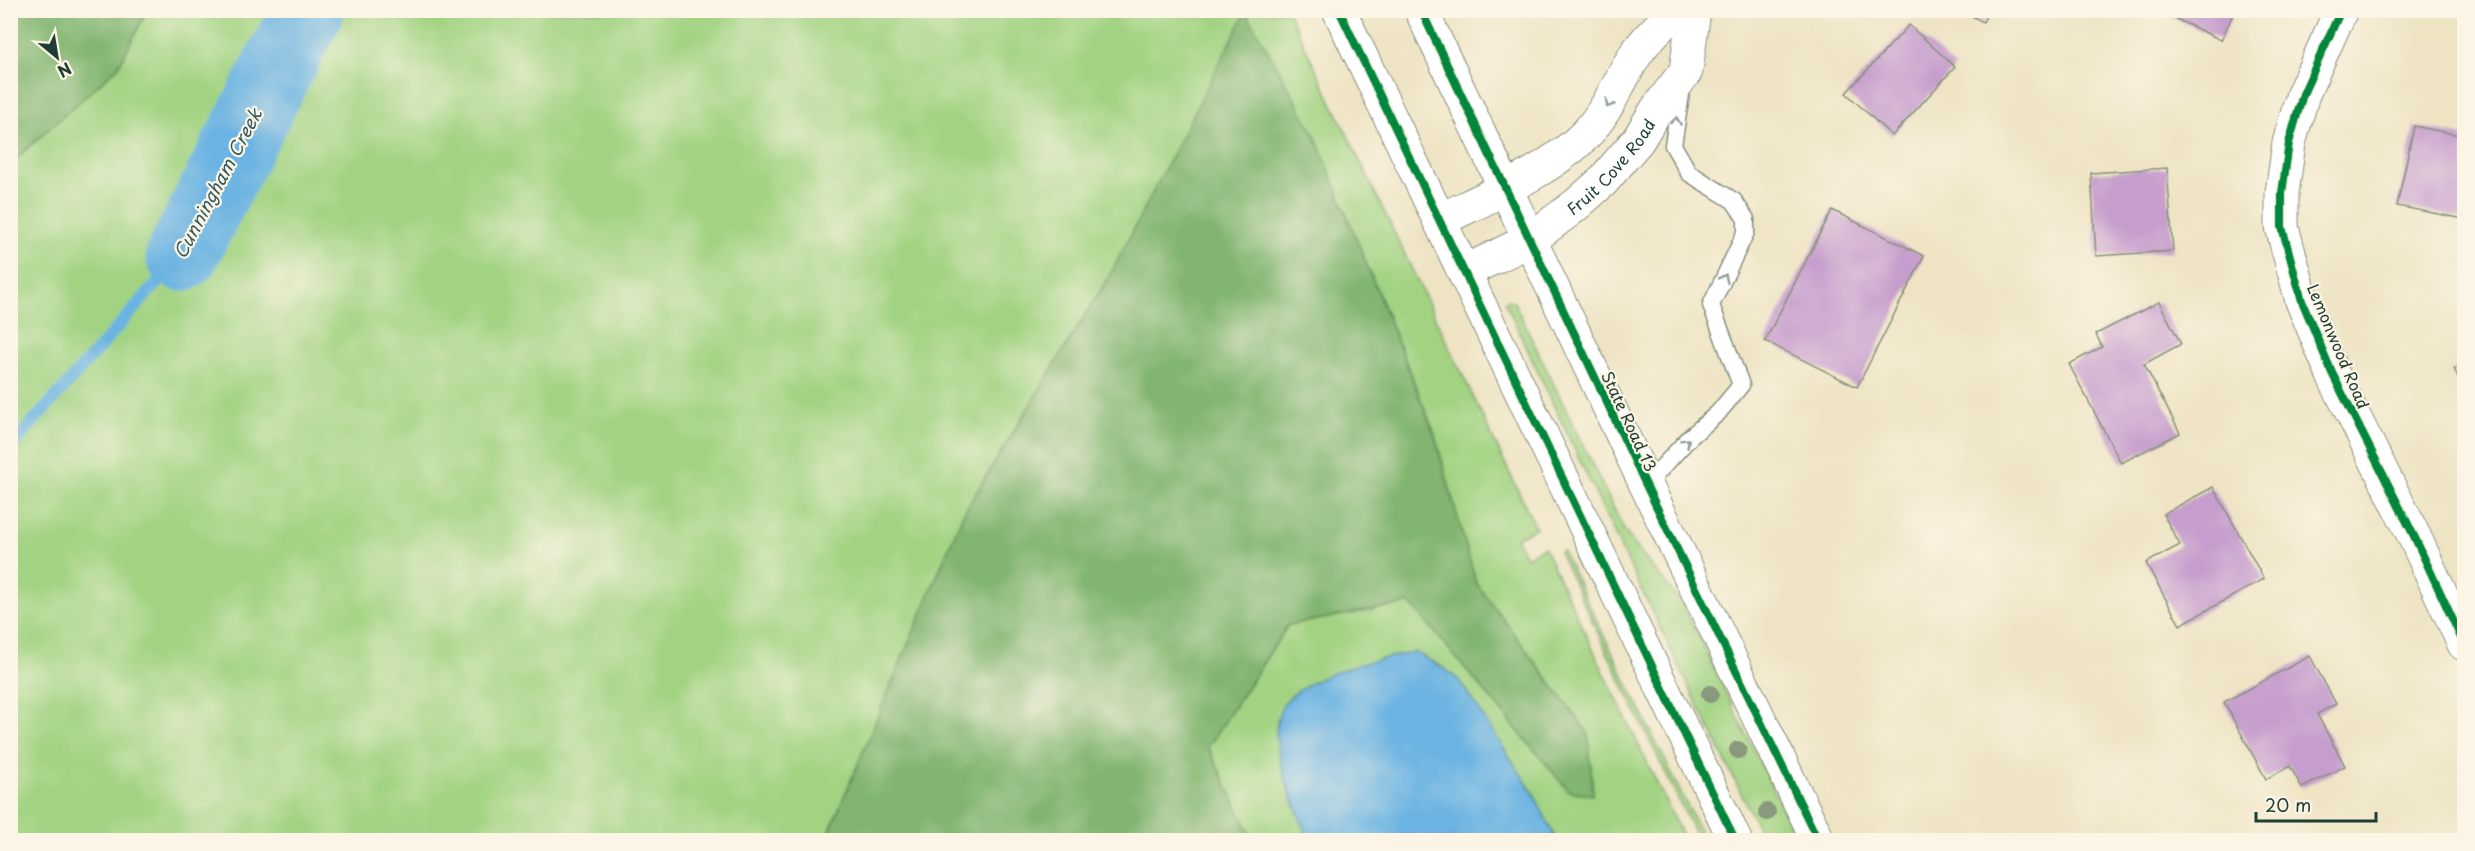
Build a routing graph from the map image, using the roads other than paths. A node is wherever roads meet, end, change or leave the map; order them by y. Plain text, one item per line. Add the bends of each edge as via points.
1 (1338, 10) edge
2 (1421, 10) edge
3 (1676, 10) edge
4 (1694, 10) edge
5 (2341, 10) edge
6 (1686, 71) junction
7 (1505, 188) junction
8 (1440, 220) junction
9 (1530, 240) junction
10 (1464, 272) junction
11 (1646, 485) junction
12 (2464, 644) edge
13 (1735, 840) edge
14 (1818, 840) edge

1 - 8 main road
2 - 7 main road, State Road 13
3 -> 7 main road via 1637,53 1607,108 1584,136
4 - 6 main road, Fruit Cove Road
5 - 12 main road, Lemonwood Road via 2303,94 2289,143 2282,227 2302,301 2332,373
6 - 9 main road, Fruit Cove Road via 1638,141 1602,182
11 -> 6 lane via 1741,385 1711,305 1746,232 1746,219 1734,201 1689,173 1673,145
7 - 8 main road
7 - 9 main road, State Road 13
8 - 10 main road
9 - 10 main road, Fruit Cove Road
9 - 11 main road, State Road 13
10 - 13 main road
11 - 14 main road, State Road 13

